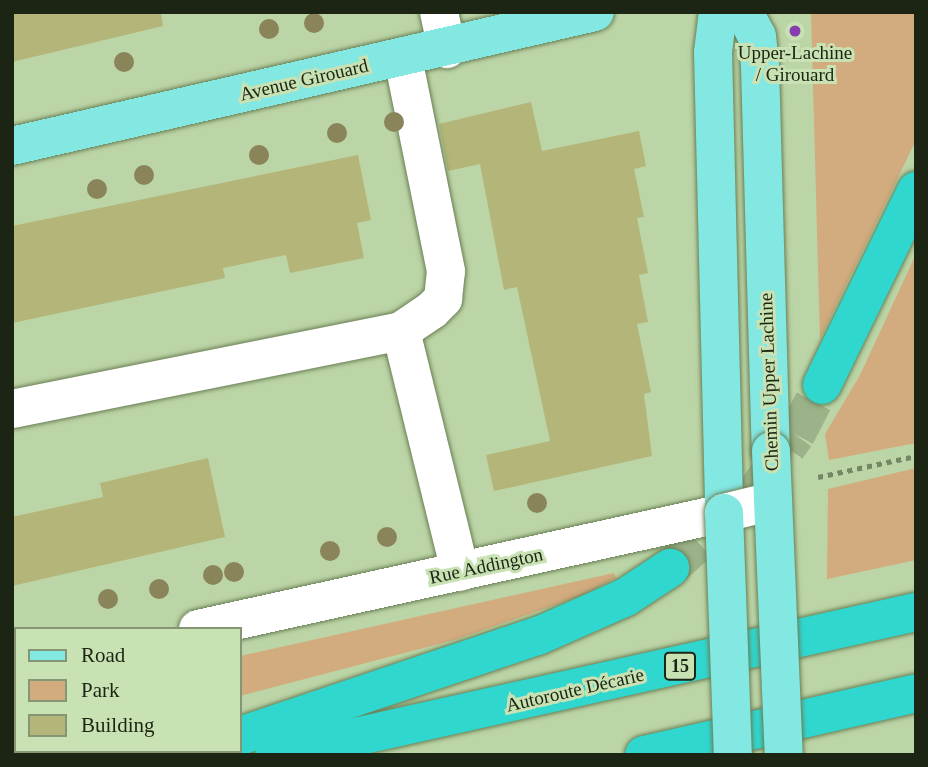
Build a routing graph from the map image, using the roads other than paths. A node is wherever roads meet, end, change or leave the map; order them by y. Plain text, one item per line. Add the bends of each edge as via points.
1 (595, 12) edge
2 (718, 12) edge
3 (744, 12) edge
4 (443, 30) edge
5 (403, 58) junction
6 (12, 146) edge
7 (916, 191) edge
8 (401, 331) junction
9 (822, 385) tunnel mouth
10 (12, 409) edge
11 (773, 501) junction
12 (723, 513) junction
13 (670, 568) tunnel mouth
14 (460, 572) junction
15 (916, 612) edge
16 (207, 627) edge
17 (916, 693) edge
18 (242, 735) edge
19 (274, 755) edge
20 (644, 755) edge
21 (733, 755) edge
22 (784, 755) edge

1 - 4 main road, Avenue Girouard
2 - 12 main road via 713,66
3 - 11 main road, Chemin Upper Lachine, bridge via 757,36 760,66
4 - 5 main road, Avenue Girouard
5 - 6 main road, Avenue Girouard
5 - 8 street via 446,288 432,310
7 - 9 highway
8 - 10 street
8 - 14 street
11 - 12 street, Rue Addington, bridge
11 - 22 main road, Chemin Upper Lachine, bridge
12 - 14 street, Rue Addington
12 - 21 main road, bridge
13 - 18 highway via 626,597 538,636
14 - 16 street, Rue Addington
15 - 19 highway, Autoroute Décarie / 15
17 - 20 highway

